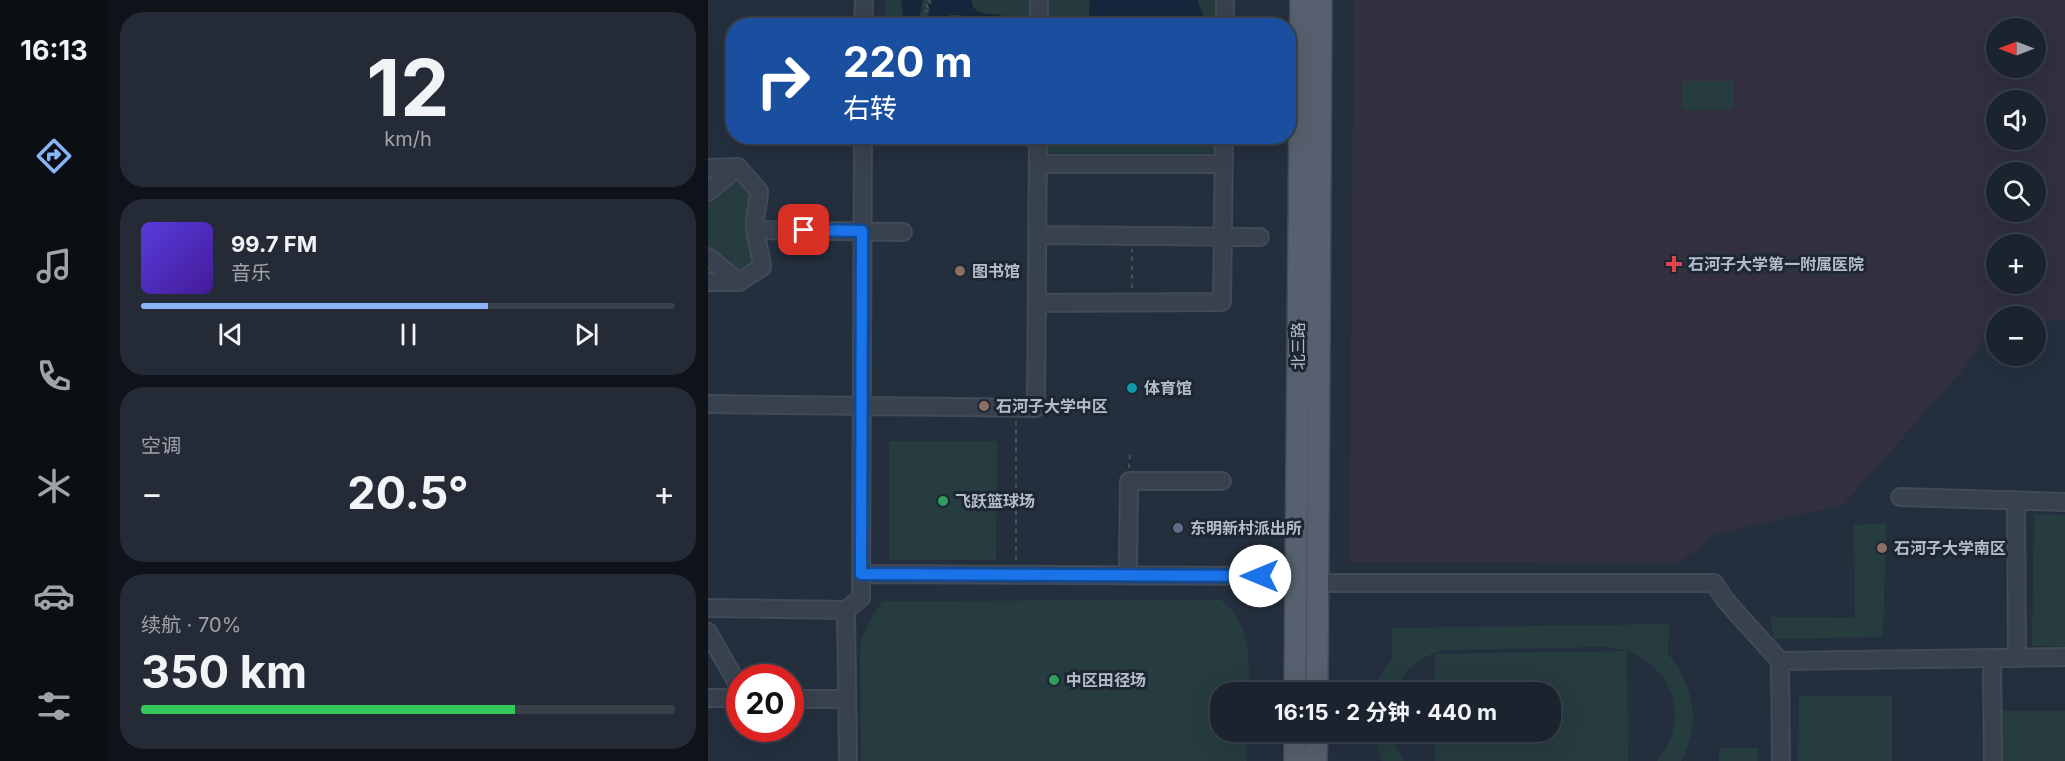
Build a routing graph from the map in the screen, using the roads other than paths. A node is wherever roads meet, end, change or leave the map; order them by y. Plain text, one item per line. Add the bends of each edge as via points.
1 (864, 0) edge
2 (1039, 0) edge
3 (1225, 0) edge
4 (1301, 0) edge
5 (1321, 0) edge
6 (863, 18) edge
7 (1039, 18) edge
8 (1225, 18) edge
9 (863, 144) edge
10 (1038, 144) edge
11 (1224, 144) edge
12 (1038, 164) junction
13 (1223, 164) junction
14 (738, 167) junction
15 (708, 168) edge
16 (708, 192) edge
17 (765, 230) dead end
18 (862, 231) junction
19 (903, 232) dead end
20 (1038, 235) junction
21 (1222, 237) junction
22 (1260, 237) dead end
23 (708, 257) edge
24 (708, 282) edge
25 (740, 282) junction
26 (1037, 303) junction
27 (708, 404) edge
28 (861, 406) junction
29 (1222, 481) dead end
30 (1900, 497) dead end
31 (2016, 500) junction
32 (2065, 502) edge
33 (861, 574) junction
34 (1128, 575) junction
35 (1260, 576) dead end
36 (1318, 583) junction
37 (708, 608) edge
38 (846, 610) junction
39 (708, 632) edge
40 (715, 657) edge
41 (2065, 657) edge
42 (1992, 658) junction
43 (2017, 658) junction
44 (1780, 661) junction
45 (726, 671) edge
46 (1295, 682) edge
47 (1317, 682) edge
48 (708, 698) edge
49 (726, 698) edge
50 (804, 699) edge
51 (846, 699) junction
52 (1295, 742) edge
53 (1317, 742) edge
54 (848, 761) edge
55 (1295, 761) edge
56 (1316, 761) edge
57 (1781, 761) edge
58 (1993, 761) edge

1 - 6 lane
2 - 7 lane
3 - 8 lane
4 - 46 main road, 北三路
5 - 36 main road, 北三路
9 - 18 lane
10 - 12 lane
11 - 13 lane
12 - 13 lane
12 - 20 lane
13 - 21 lane
14 - 15 lane
14 - 16 lane
14 - 25 lane via 759,191 755,226 762,267
17 - 18 lane
18 - 19 lane
18 - 28 lane
20 - 21 lane
20 - 26 lane
21 - 22 lane
21 - 26 lane via 1222,302
23 - 25 lane
24 - 25 lane
26 - 28 lane via 1036,408
27 - 28 lane
28 - 33 lane
29 - 34 lane via 1129,481
30 - 31 lane
31 - 32 lane
31 - 43 lane
33 - 34 lane
33 - 38 lane via 861,598
34 - 35 lane
36 - 44 lane via 1714,583
36 - 47 main road, 北三路
37 - 38 lane
38 - 51 lane
39 - 40 lane
40 - 45 lane
41 - 43 lane
42 - 43 lane
42 - 44 lane
42 - 58 lane
44 - 57 lane
48 - 49 lane
50 - 51 lane
51 - 54 lane
52 - 55 main road
53 - 56 main road

